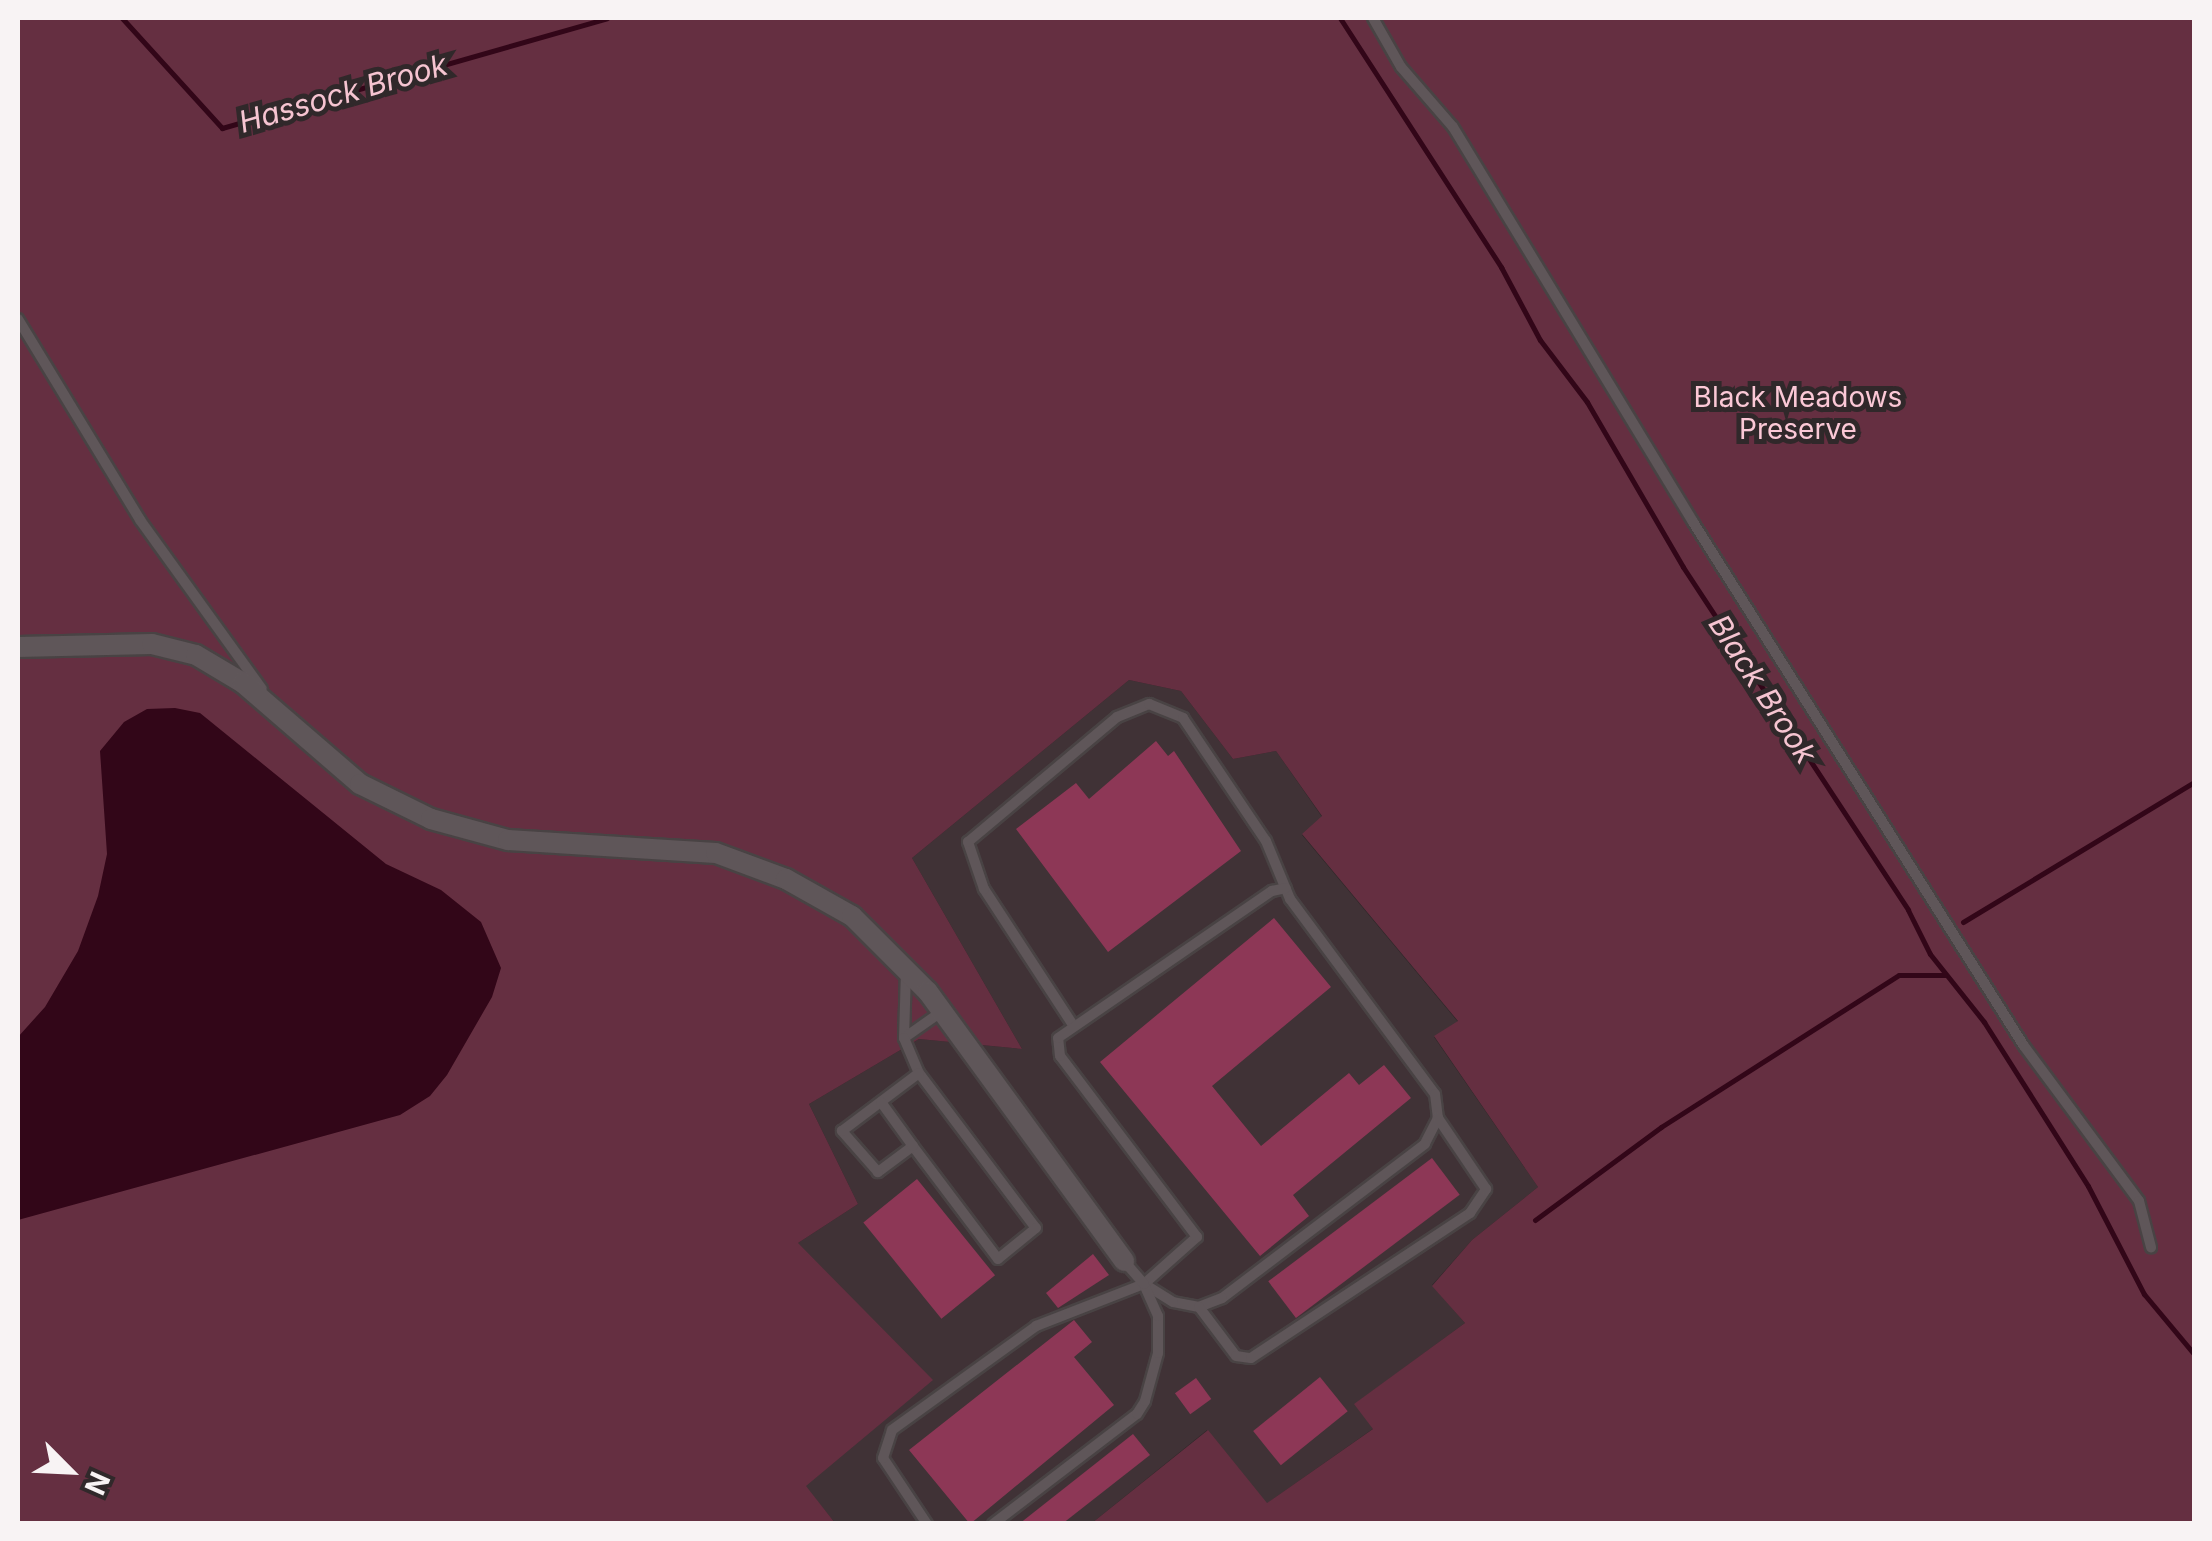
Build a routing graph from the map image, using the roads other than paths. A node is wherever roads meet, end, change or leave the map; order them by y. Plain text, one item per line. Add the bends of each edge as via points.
1 (1373, 18) edge
2 (18, 319) edge
3 (18, 647) edge
4 (285, 722) junction
5 (1286, 888) junction
6 (906, 965) junction
7 (942, 1011) junction
8 (1073, 1025) junction
9 (904, 1038) junction
10 (918, 1073) junction
11 (881, 1102) junction
12 (1438, 1118) junction
13 (913, 1146) junction
14 (2151, 1247) dead end
15 (1124, 1261) joint
16 (1144, 1284) junction
17 (1199, 1307) junction
18 (927, 1524) edge
19 (992, 1524) edge

1 - 14 lane via 1401,67 1453,126 2024,1046 2139,1200
2 - 4 lane via 140,520
3 - 4 street via 176,649 222,668
4 - 6 street via 360,784 467,831 546,844 674,846 752,864 852,916
5 - 8 lane via 1272,891
5 - 8 lane via 1266,841 1183,718 1150,704 1117,716 968,842 984,889
5 - 12 lane via 1410,1056 1435,1094
6 - 7 street
6 - 9 lane
7 - 9 lane
7 - 15 street
8 - 16 lane via 1058,1038 1060,1056 1194,1225 1195,1241
9 - 10 lane
10 - 11 lane
10 - 13 lane via 1036,1228 998,1259
11 - 13 lane
11 - 13 lane via 842,1132 878,1172
12 - 17 lane via 1425,1144 1222,1298
12 - 17 lane via 1486,1189 1470,1212 1251,1358 1236,1356
15 - 16 lane
16 - 17 lane via 1173,1302
16 - 18 lane via 1036,1326 892,1430 883,1458
16 - 19 lane via 1156,1304 1159,1342 1137,1414

